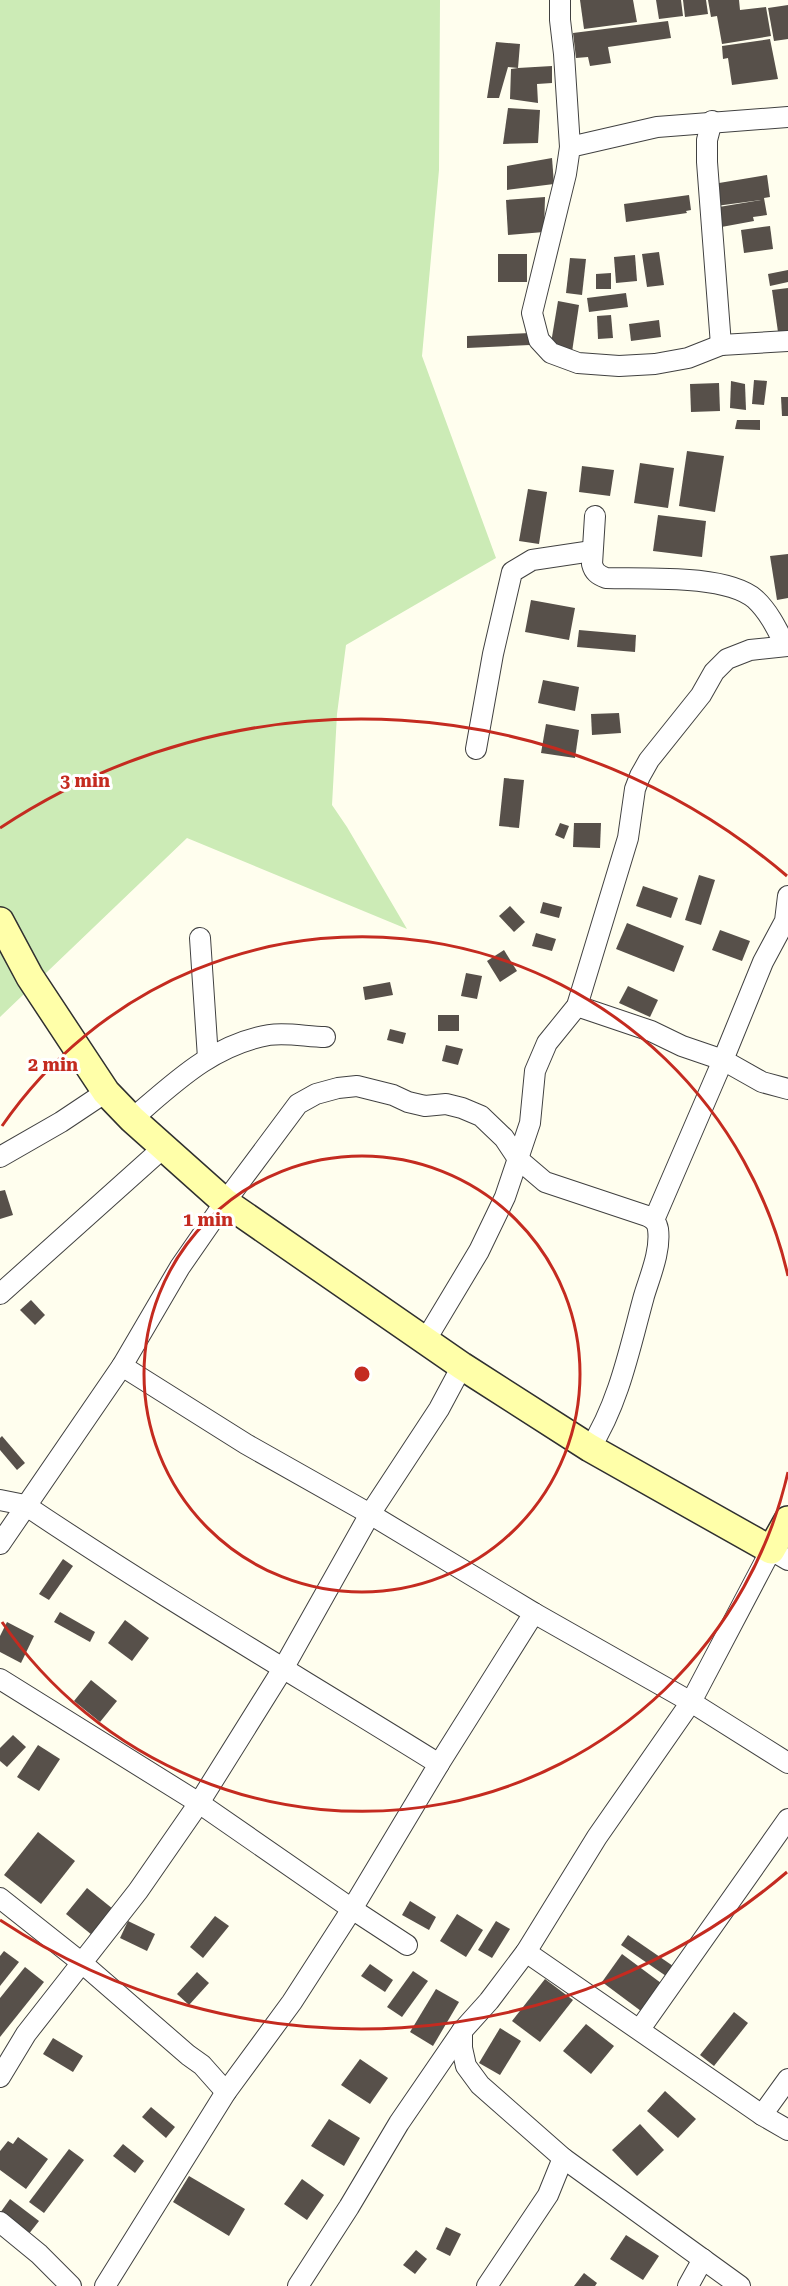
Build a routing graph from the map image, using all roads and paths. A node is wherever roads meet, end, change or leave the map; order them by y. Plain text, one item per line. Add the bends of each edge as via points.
1 (560, 0) edge
2 (788, 117) edge
3 (712, 122) junction
4 (570, 147) junction
5 (788, 341) edge
6 (720, 345) junction
7 (595, 516) dead end
8 (592, 551) junction
9 (787, 646) edge
10 (476, 749) dead end
11 (788, 896) edge
12 (0, 921) edge
13 (200, 938) dead end
14 (577, 1006) junction
15 (325, 1038) dead end
16 (208, 1058) junction
17 (723, 1060) junction
18 (788, 1089) edge
19 (106, 1092) junction
20 (132, 1119) junction
21 (163, 1148) junction
22 (0, 1157) edge
23 (518, 1159) junction
24 (225, 1202) junction
25 (654, 1220) junction
26 (0, 1294) edge
27 (425, 1341) junction
28 (122, 1366) junction
29 (462, 1366) junction
30 (590, 1448) junction
31 (0, 1500) edge
32 (25, 1505) junction
33 (370, 1514) junction
34 (788, 1520) edge
35 (0, 1544) edge
36 (779, 1555) edge
37 (534, 1613) junction
38 (284, 1667) junction
39 (0, 1679) edge
40 (691, 1702) junction
41 (788, 1763) edge
42 (439, 1764) junction
43 (199, 1803) junction
44 (788, 1819) edge
45 (0, 1898) edge
46 (352, 1909) junction
47 (407, 1945) dead end
48 (526, 1952) junction
49 (82, 1963) junction
50 (640, 2029) junction
51 (462, 2031) junction
52 (0, 2077) edge
53 (788, 2079) edge
54 (226, 2092) junction
55 (762, 2115) junction
56 (788, 2130) edge
57 (563, 2158) junction
58 (0, 2222) edge
59 (703, 2259) junction
60 (71, 2286) edge
61 (105, 2286) edge
62 (298, 2286) edge
63 (487, 2286) edge
64 (688, 2286) edge
65 (740, 2286) edge

1 - 4 street
2 - 3 street
3 - 4 street via 657,127
3 - 6 street via 707,162
4 - 6 street via 532,313 539,340 551,353 578,363 619,366 688,358
5 - 6 street
7 - 8 street
8 - 9 street via 594,570 606,578 710,582 753,598 769,614
8 - 10 street via 532,560 512,572
9 - 14 street via 750,650 727,658 649,760 634,789 628,838
11 - 17 street via 785,921
12 - 19 street via 30,976
13 - 16 street
14 - 17 street
14 - 23 street via 540,1056 530,1123
15 - 16 street via 271,1034
16 - 20 street
17 - 18 street via 762,1082
17 - 25 street
19 - 20 street
19 - 22 street
20 - 21 street
21 - 24 street
21 - 26 street
23 - 24 street via 504,1138 481,1116 462,1108 446,1104 425,1106 357,1086 338,1088 298,1104
23 - 25 street via 545,1182
23 - 27 street via 479,1251
24 - 27 street
24 - 28 street via 180,1267
25 - 30 street via 658,1240 622,1376 602,1430
27 - 29 street
28 - 32 street
28 - 33 street via 246,1444
29 - 30 street
29 - 33 street via 439,1409
30 - 36 street
31 - 32 street
32 - 35 street
32 - 38 street via 209,1624
33 - 37 street
33 - 38 street
34 - 36 street
36 - 40 street
37 - 40 street
37 - 42 street
38 - 42 street
38 - 43 street
39 - 43 street
40 - 41 street
40 - 48 street via 597,1837
42 - 46 street
43 - 46 street
43 - 49 street
44 - 50 street
45 - 49 street
46 - 47 street
46 - 54 street
48 - 50 street
48 - 51 street
49 - 52 street via 26,2034
49 - 54 street via 202,2065
50 - 55 street
51 - 57 street via 469,2073
51 - 62 street via 399,2122
53 - 55 street
54 - 61 street
55 - 56 street
57 - 59 street
57 - 63 street via 548,2195
58 - 60 street
59 - 64 street
59 - 65 street

